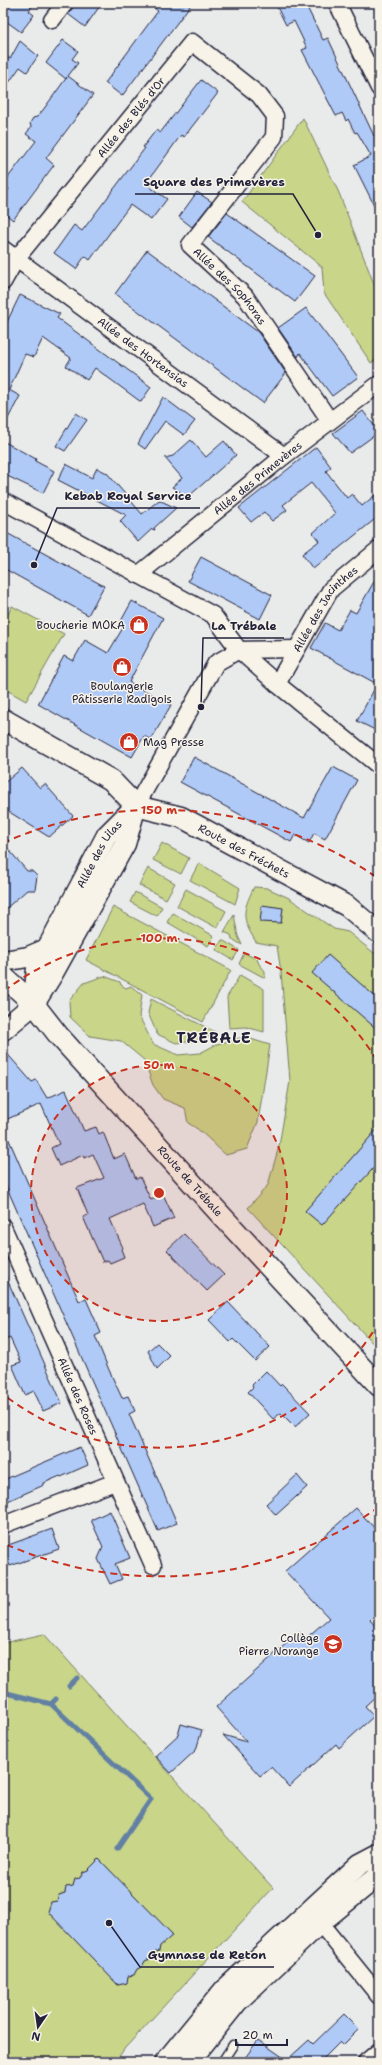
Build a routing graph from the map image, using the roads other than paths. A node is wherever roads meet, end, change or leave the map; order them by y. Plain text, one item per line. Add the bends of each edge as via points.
1 (65, 3) edge
2 (337, 3) edge
3 (52, 20) dead end
4 (379, 88) edge
5 (259, 95) joint
6 (9, 254) edge
7 (3, 282) edge
8 (379, 384) edge
9 (330, 421) junction
10 (284, 456) junction
11 (3, 501) edge
12 (379, 549) edge
13 (138, 575) junction
14 (297, 649) junction
15 (239, 650) junction
16 (277, 684) junction
17 (3, 719) edge
18 (379, 766) edge
19 (136, 806) junction
20 (379, 933) edge
21 (47, 949) junction
22 (3, 961) edge
23 (3, 976) edge
24 (34, 1004) junction
25 (3, 1030) edge
26 (3, 1227) edge
27 (379, 1386) edge
28 (115, 1482) junction
29 (3, 1526) edge
30 (153, 1565) dead end
31 (379, 1854) edge
32 (379, 1875) edge
33 (320, 1923) junction
34 (379, 1996) edge
35 (234, 2045) dead end
36 (379, 2051) edge
37 (165, 2062) edge
38 (189, 2062) edge
39 (222, 2062) edge
40 (366, 2062) edge

1 - 3 street
2 - 4 street
5 - 6 street, Allée des Blés d'Or via 192,42
5 - 9 street, Allée des Sophoras via 275,116 274,138 190,246 245,296
6 - 7 street
6 - 10 street, Allée des Hortensias
8 - 9 street, Allée des Primevères
9 - 10 street, Allée des Primevères
10 - 13 street, Allée des Primevères
11 - 13 street
12 - 14 street, Allée des Jacinthes via 331,589
13 - 15 street via 213,615
14 - 15 street, Allée des Jacinthes
14 - 16 street
15 - 16 street
15 - 19 street, Allée des Jacinthes via 216,663
16 - 18 street
17 - 19 street via 111,780
19 - 20 street, Route des Fréchets via 181,817 347,906
19 - 21 street, Allée des Lilas via 107,835
19 - 24 street, Allée des Lilas via 125,844
21 - 22 street via 28,957
21 - 24 street, Allée des Lilas via 37,968
23 - 24 street, Route de Trébale
24 - 25 street, Allée des Lilas
24 - 27 street, Route de Trébale via 59,1036 210,1204
26 - 28 street, Allée des Roses
28 - 29 street
28 - 30 street, Allée des Roses
31 - 37 street via 360,1864 224,1990
32 - 33 street
33 - 34 street
33 - 38 street via 237,2002
35 - 39 lane
36 - 40 street

